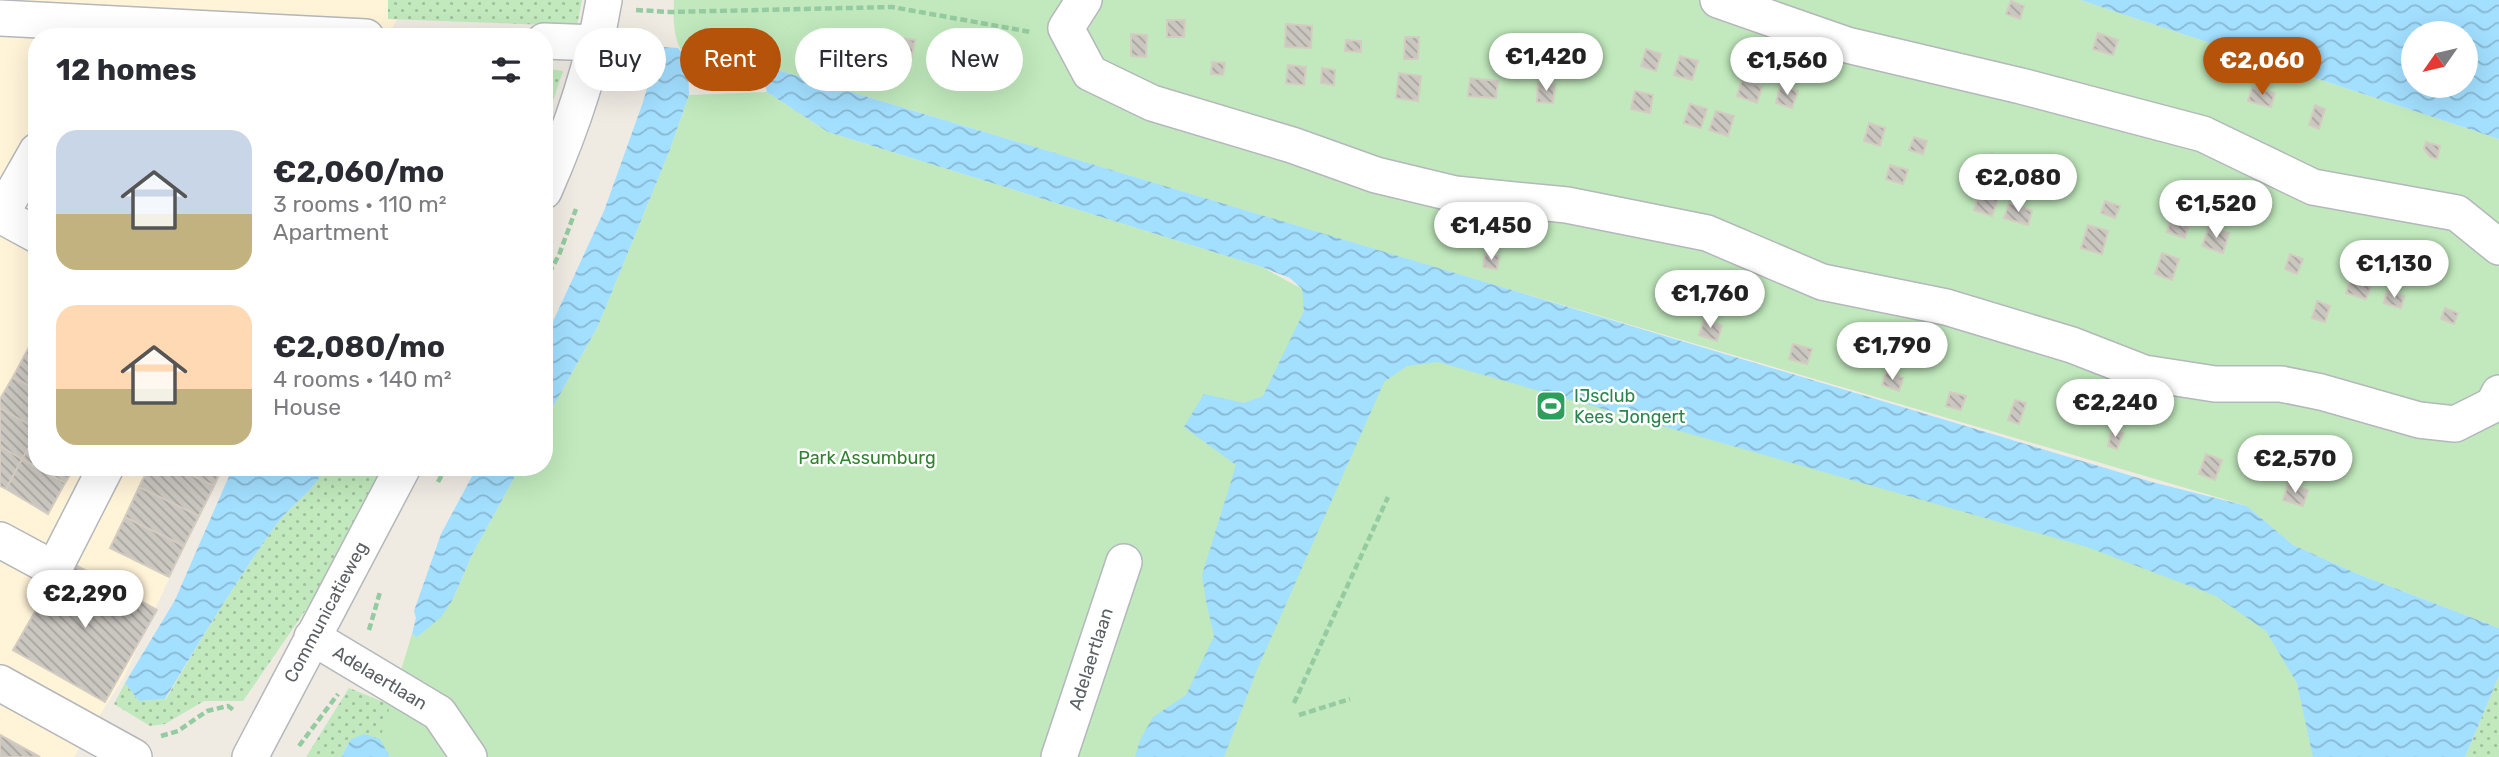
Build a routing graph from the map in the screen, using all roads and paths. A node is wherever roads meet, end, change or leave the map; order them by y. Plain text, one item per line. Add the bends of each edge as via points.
1 (1084, 0) edge
2 (1718, 0) edge
3 (620, 5) edge
4 (0, 18) edge
5 (111, 21) edge
6 (223, 28) edge
7 (606, 28) edge
8 (1073, 40) junction
9 (553, 41) edge
10 (574, 42) edge
11 (581, 91) edge
12 (28, 167) edge
13 (553, 171) edge
14 (0, 216) edge
15 (28, 230) edge
16 (2499, 247) edge
17 (2497, 403) edge
18 (101, 476) edge
19 (398, 476) edge
20 (441, 476) edge
21 (433, 492) dead end
22 (1388, 497) dead end
23 (0, 540) edge
24 (1124, 562) dead end
25 (381, 589) dead end
26 (312, 637) junction
27 (358, 666) junction
28 (0, 682) edge
29 (1350, 699) dead end
30 (1294, 703) dead end
31 (1299, 715) dead end
32 (257, 743) edge
33 (120, 749) edge
34 (469, 757) edge
35 (1059, 757) edge

1 - 8 street via 1066,28
2 - 16 street via 1847,45 2203,134 2313,187 2457,214
3 - 7 street
3 - 8 path via 670,12 892,7
4 - 5 street
5 - 6 street
8 - 17 street via 1090,73 1152,103 1376,175 1455,194 1567,205 1707,233 1822,282 1947,307 2072,345 2144,373 2215,384 2281,384 2455,424
9 - 10 street
11 - 13 street
12 - 14 street
14 - 15 street
18 - 23 street via 54,569
19 - 26 street, Communicatieweg
20 - 21 path
22 - 30 path
24 - 35 street, Adelaertlaan
25 - 27 path
26 - 27 street, Adelaertlaan
26 - 32 street, Communicatieweg
27 - 32 path via 297,749
27 - 34 street, Adelaertlaan via 439,713
28 - 33 street
29 - 31 path
32 - 33 path via 228,706 207,711 178,731

